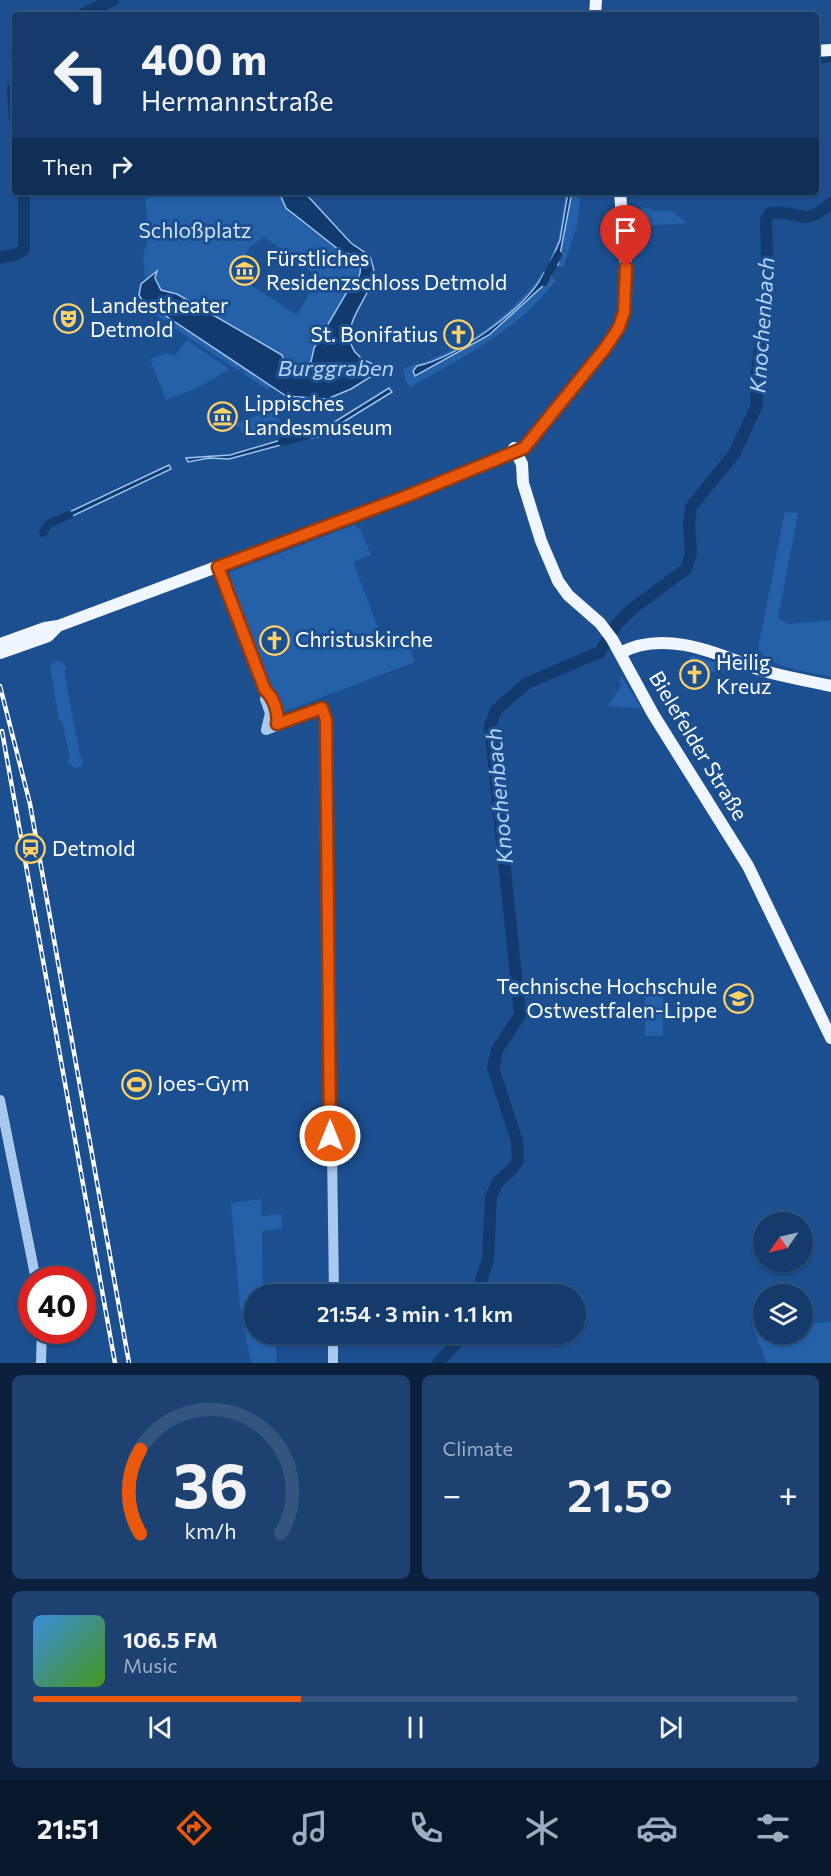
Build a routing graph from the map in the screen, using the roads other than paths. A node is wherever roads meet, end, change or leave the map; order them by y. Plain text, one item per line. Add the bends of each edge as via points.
1 (620, 195) edge
2 (513, 451) junction
3 (218, 567) junction
4 (58, 626) junction
5 (0, 644) edge
6 (0, 653) edge
7 (620, 653) junction
8 (831, 686) edge
9 (265, 690) junction
10 (277, 724) junction
11 (831, 1038) edge
12 (0, 1100) edge
13 (33, 1266) edge
14 (334, 1284) edge
15 (42, 1344) edge
16 (333, 1344) edge
17 (41, 1363) edge
18 (333, 1363) edge

1 - 2 main road via 626,267 621,322 606,347 527,446
2 - 3 main road via 407,496
2 - 7 main road, Bielefelder Straße via 522,467 523,483 541,541 558,581 609,635
3 - 4 main road
3 - 9 street
4 - 5 main road
4 - 6 main road via 48,636
7 - 8 main road via 641,643 699,648 758,669
7 - 11 main road, Bielefelder Straße via 652,712 758,882
9 - 10 street via 278,714
9 - 10 street via 270,721 266,730
10 - 14 street via 322,708 326,720
12 - 13 street
15 - 17 street
16 - 18 street

